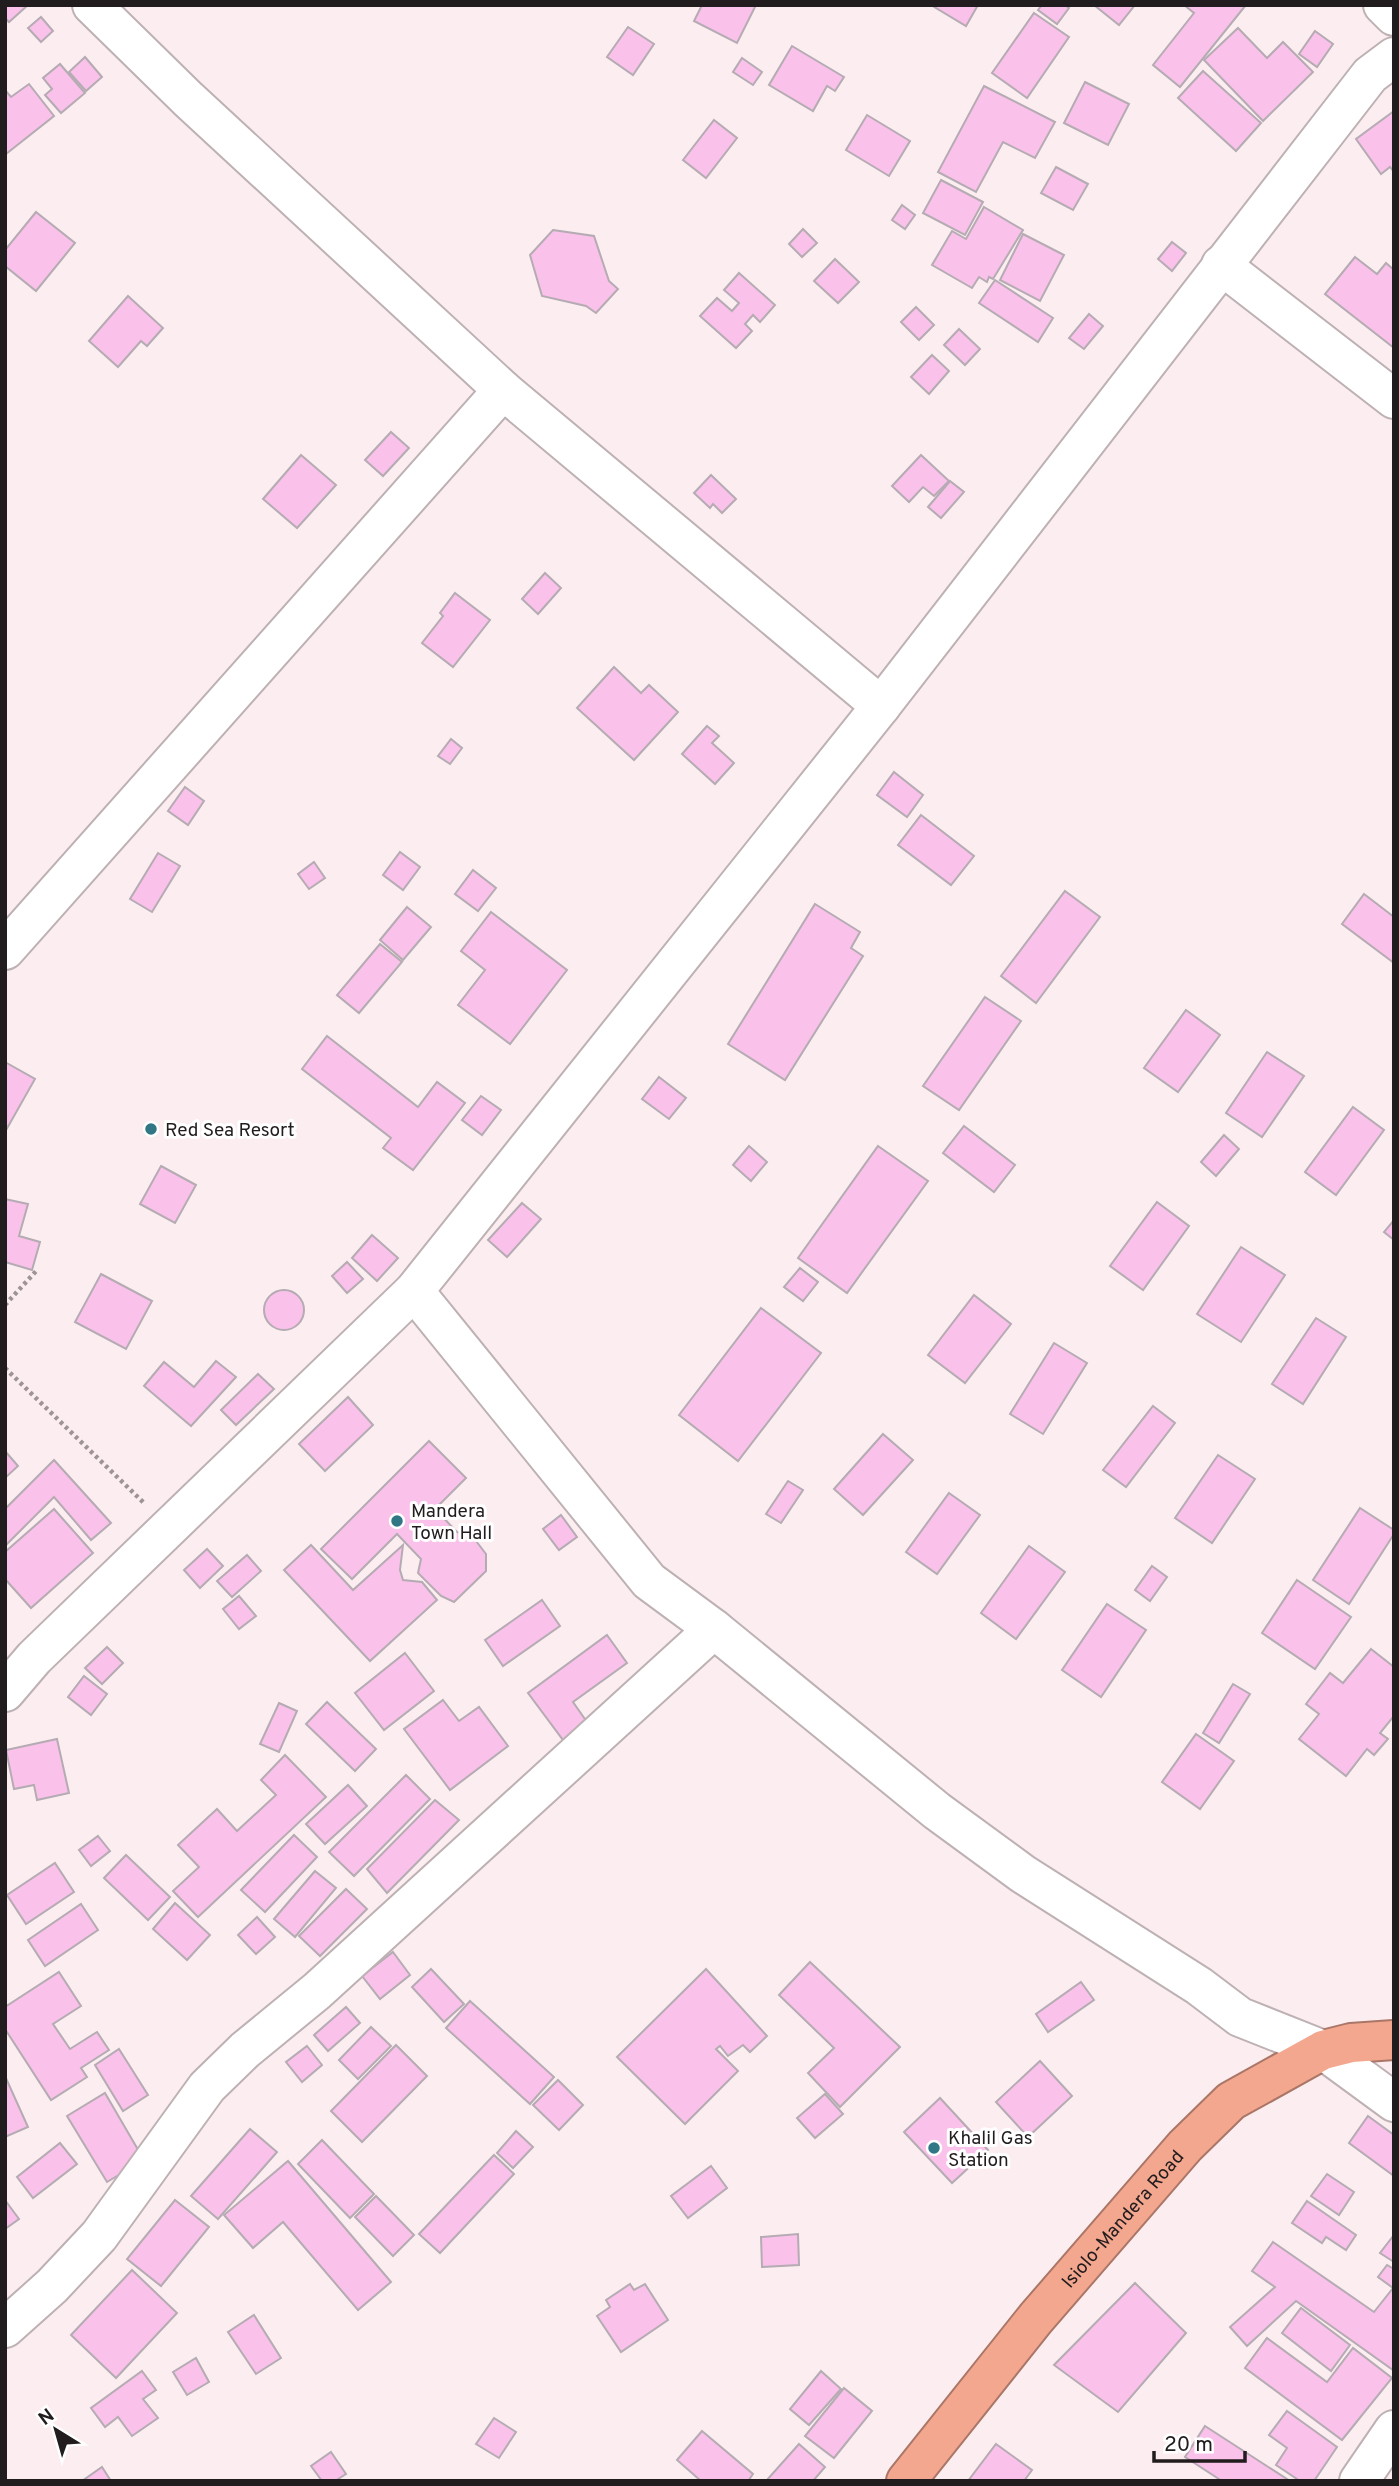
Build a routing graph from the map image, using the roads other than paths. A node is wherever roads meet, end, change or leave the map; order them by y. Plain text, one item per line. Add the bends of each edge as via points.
1 (92, 5) edge
2 (1383, 5) edge
3 (1394, 16) edge
4 (1394, 57) edge
5 (1221, 265) junction
6 (503, 390) junction
7 (1394, 399) edge
8 (881, 706) junction
9 (5, 950) edge
10 (414, 1291) junction
11 (714, 1629) junction
12 (5, 1692) edge
13 (1394, 2040) edge
14 (1323, 2050) junction
15 (1394, 2102) edge
16 (5, 2328) edge
17 (1394, 2430) edge
18 (906, 2481) edge
19 (1359, 2481) edge

1 - 6 street
2 - 3 street
4 - 5 street via 1370,75
5 - 7 street
5 - 8 street
6 - 8 street
6 - 9 street
8 - 10 street
10 - 11 street via 649,1581
10 - 12 street via 34,1658
11 - 14 street via 872,1760 1023,1874 1240,2017
11 - 16 street via 317,1991 245,2050 208,2087 99,2236
13 - 14 highway, Isiolo-Mandera Road
14 - 15 street
14 - 18 highway, Isiolo-Mandera Road via 1231,2102 1185,2146 1036,2318
17 - 19 street

